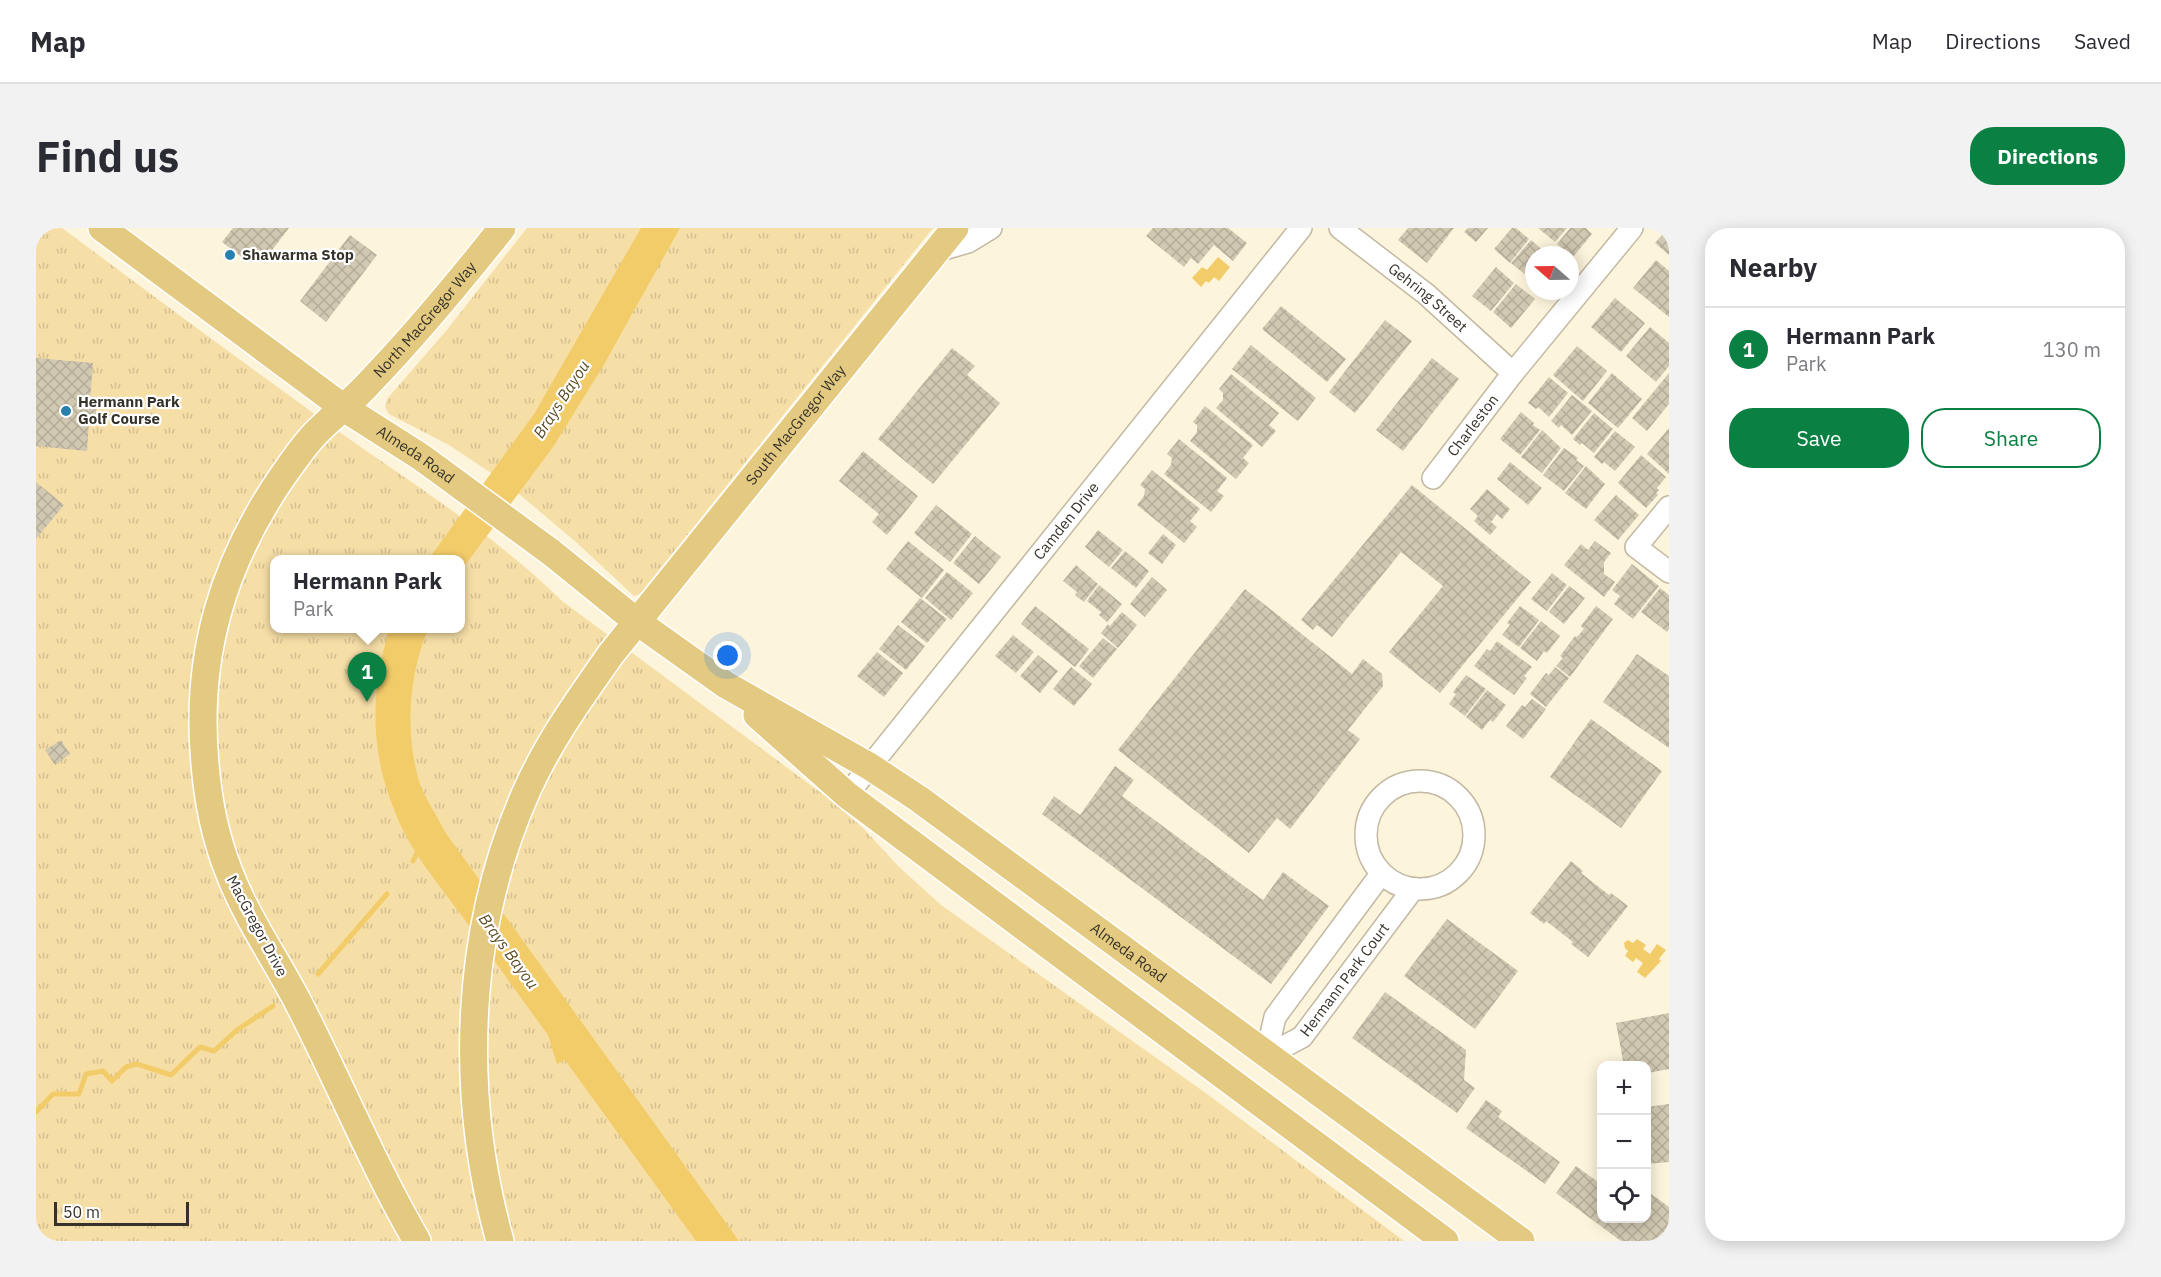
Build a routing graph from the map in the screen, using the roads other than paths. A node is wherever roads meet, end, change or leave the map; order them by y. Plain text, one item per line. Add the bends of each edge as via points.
1 (102, 228) edge
2 (502, 228) edge
3 (955, 228) edge
4 (991, 228) edge
5 (1301, 228) edge
6 (1340, 228) edge
7 (1632, 228) edge
8 (937, 250) junction
9 (1513, 373) junction
10 (344, 408) junction
11 (1433, 478) dead end
12 (1669, 507) edge
13 (1669, 572) edge
14 (636, 621) junction
15 (726, 685) junction
16 (869, 766) junction
17 (847, 795) junction
18 (1381, 874) junction
19 (1413, 889) junction
20 (1266, 1056) junction
21 (1240, 1089) junction
22 (417, 1241) edge
23 (500, 1241) edge
24 (1445, 1241) edge
25 (1521, 1241) edge

1 - 10 main road, Almeda Road
2 - 10 main road, North MacGregor Way via 446,297
3 - 8 main road, South MacGregor Way
4 - 8 street via 968,242
5 - 16 street, Camden Drive
6 - 9 street, Gehring Street via 1426,294
7 - 9 street, Charleston
8 - 14 main road, South MacGregor Way
9 - 11 street, Charleston
10 - 14 main road, Almeda Road via 421,457 552,553
10 - 22 main road, MacGregor Drive via 313,436 285,473 237,556 210,640 203,690 203,741 208,797 229,872
12 - 13 street via 1636,547
14 - 15 main road, Almeda Road
14 - 23 main road via 563,723 535,773 495,878 477,985 474,1106 486,1185
15 - 16 main road, Almeda Road
15 - 17 main road, Almeda Road
16 - 17 street, Camden Drive
16 - 20 main road, Almeda Road
17 - 21 main road, Almeda Road
18 - 19 street
18 - 19 street via 1370,859 1366,841 1366,823 1373,806 1385,793 1417,780 1448,788 1470,812 1474,843 1470,857 1449,881 1432,888
18 - 20 street, Hermann Park Court via 1275,1017
19 - 20 street, Hermann Park Court via 1302,1036
20 - 21 main road
20 - 25 main road, Almeda Road
21 - 24 main road, Almeda Road

